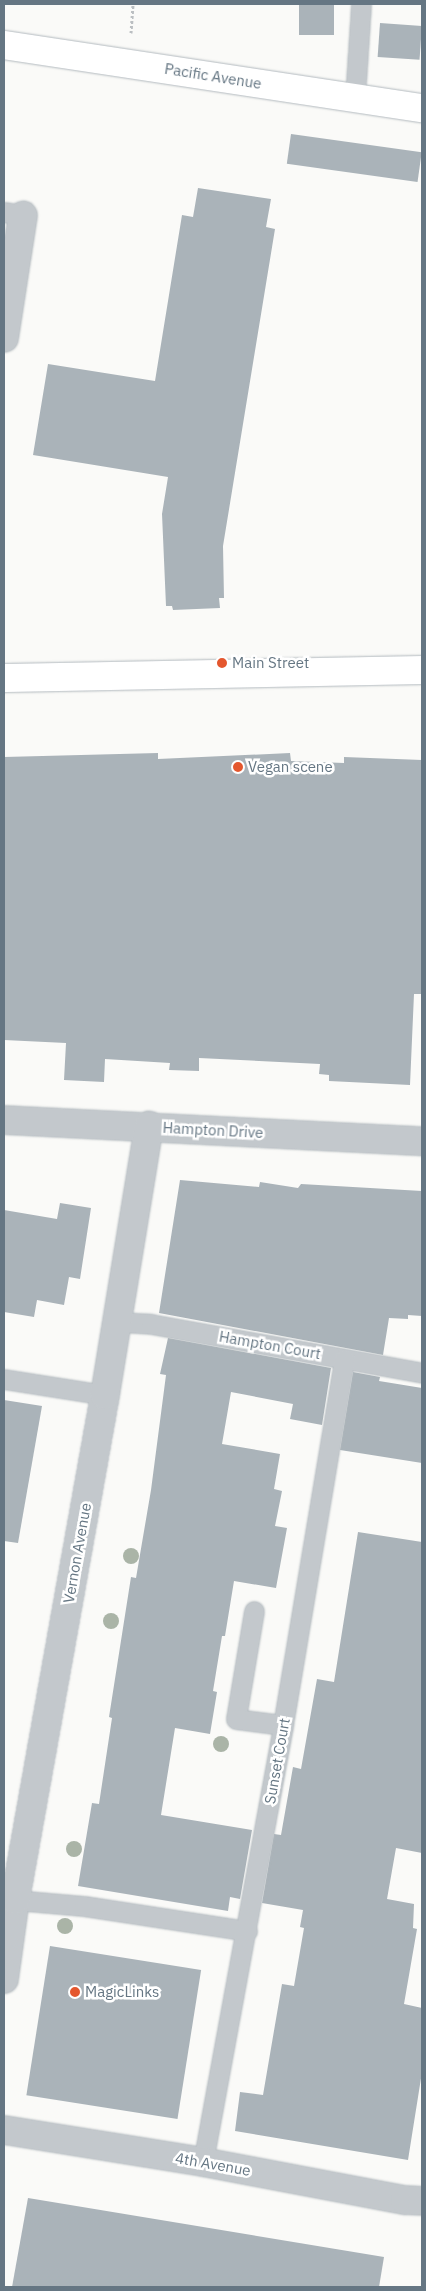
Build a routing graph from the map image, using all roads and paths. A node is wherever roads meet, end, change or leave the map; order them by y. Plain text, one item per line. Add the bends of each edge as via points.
1 (361, 4) edge
2 (4, 45) edge
3 (355, 98) junction
4 (422, 108) edge
5 (14, 214) edge
6 (4, 338) edge
7 (422, 670) edge
8 (4, 678) edge
9 (4, 1120) edge
10 (149, 1126) junction
11 (422, 1141) edge
12 (118, 1322) junction
13 (344, 1359) junction
14 (422, 1373) edge
15 (4, 1379) edge
16 (105, 1395) junction
17 (254, 1611) dead end
18 (283, 1726) junction
19 (14, 1900) junction
20 (247, 1931) junction
21 (4, 1979) edge
22 (4, 2130) edge
23 (204, 2162) junction
24 (422, 2200) edge

1 - 3 lane
2 - 3 main road, Pacific Avenue
3 - 4 main road, Pacific Avenue
5 - 6 street
7 - 8 main road
9 - 10 street, Hampton Drive
10 - 11 street, Hampton Drive
10 - 12 street, Vernon Avenue
12 - 13 lane, Hampton Court via 151,1324
12 - 16 street, Vernon Avenue
13 - 14 lane, Hampton Court
13 - 18 lane, Sunset Court
15 - 16 lane
16 - 19 street, Vernon Avenue
17 - 18 lane via 236,1719
18 - 20 lane, Sunset Court
19 - 20 lane via 84,1906
19 - 21 street, Vernon Avenue
20 - 23 lane, Sunset Court
22 - 23 street, 4th Avenue
23 - 24 street, 4th Avenue via 405,2200

